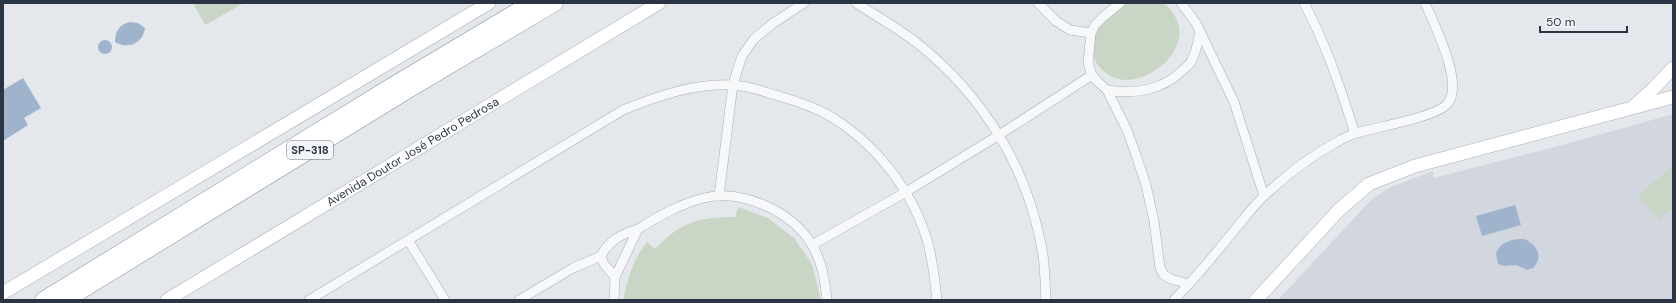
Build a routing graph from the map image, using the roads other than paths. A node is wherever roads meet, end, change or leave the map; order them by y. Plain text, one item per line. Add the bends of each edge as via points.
1 (489, 3) edge
2 (531, 3) edge
3 (555, 3) edge
4 (659, 3) edge
5 (804, 3) edge
6 (856, 3) edge
7 (1038, 3) edge
8 (1120, 3) edge
9 (1181, 3) edge
10 (1304, 3) edge
11 (1425, 3) edge
12 (1200, 32) junction
13 (1090, 33) junction
14 (1673, 68) edge
15 (1092, 75) junction
16 (733, 84) junction
17 (1107, 90) junction
18 (1673, 97) edge
19 (1632, 107) junction
20 (1356, 134) junction
21 (999, 135) junction
22 (906, 192) junction
23 (718, 196) junction
24 (1264, 196) junction
25 (638, 229) junction
26 (408, 240) junction
27 (812, 245) junction
28 (601, 256) junction
29 (615, 277) junction
30 (1189, 284) junction
31 (3, 293) edge
32 (43, 300) edge
33 (66, 300) edge
34 (167, 300) edge
35 (309, 300) edge
36 (445, 300) edge
37 (519, 300) edge
38 (614, 300) edge
39 (827, 300) edge
40 (937, 300) edge
41 (1046, 300) edge
42 (1174, 300) edge
43 (1256, 300) edge

1 - 31 street
2 - 32 highway, SP-318 via 394,84
3 - 33 highway, SP-318
4 - 34 street, Avenida Doutor José Pedro Pedrosa
5 - 16 street via 754,39 742,56
6 - 21 street via 916,42 951,72 976,101
7 - 13 street via 1056,21 1070,30
8 - 13 street via 1102,17
9 - 12 street via 1196,22
10 - 20 street via 1335,73
11 - 20 street via 1444,50 1452,80 1453,92 1448,104 1426,115
12 - 17 street via 1196,51 1190,63 1173,80 1142,91
12 - 24 street via 1234,102
13 - 15 street via 1088,63
14 - 19 street
15 - 17 street
15 - 21 street
16 - 22 street via 802,103 829,116 876,152
16 - 23 street
16 - 26 street via 680,90 623,110
17 - 30 street via 1127,130 1146,185 1160,268 1164,275 1171,279
18 - 19 street
19 - 43 street via 1415,166 1369,184 1339,210
20 - 24 street via 1315,155
21 - 22 street
21 - 41 street via 1014,161 1031,203 1043,255
22 - 27 street
22 - 40 street via 928,242
23 - 25 street via 688,202
23 - 27 street via 765,204 794,224
24 - 30 street
25 - 28 street via 614,239
25 - 29 street
26 - 35 street
26 - 36 street
27 - 39 street via 826,284
28 - 29 street
28 - 37 street via 573,268
29 - 38 street
30 - 42 street

